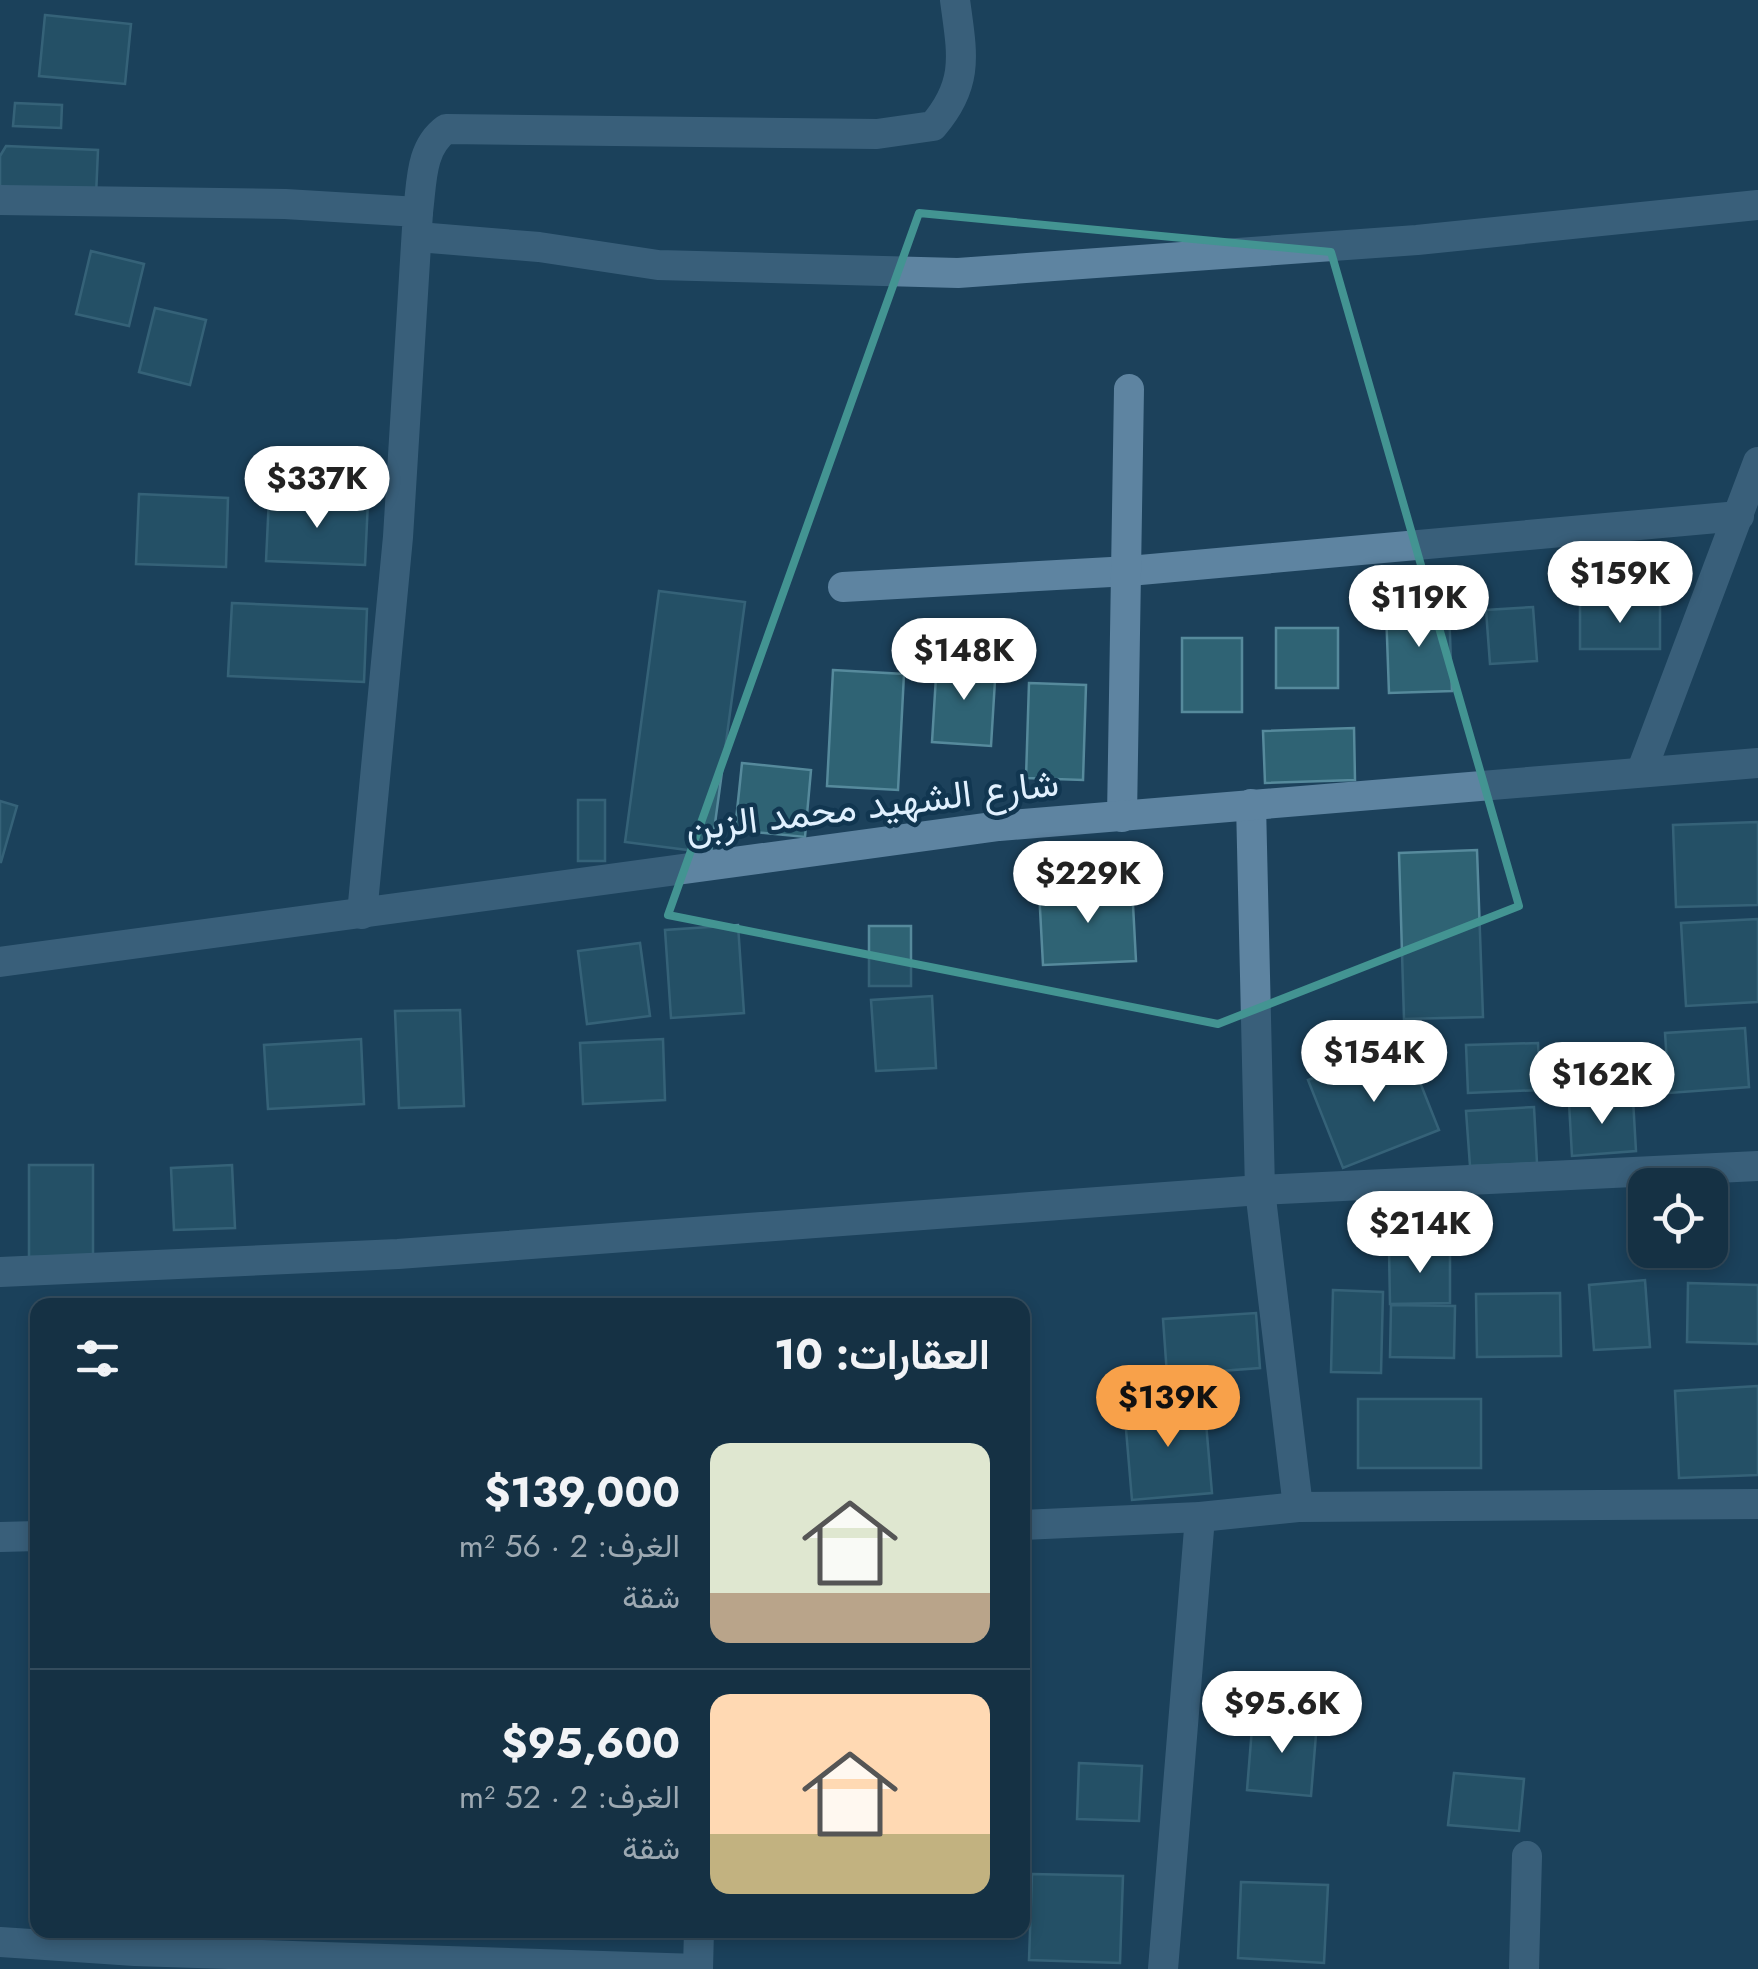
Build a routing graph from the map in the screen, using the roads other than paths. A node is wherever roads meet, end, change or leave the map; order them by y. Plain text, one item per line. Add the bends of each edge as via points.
1 (955, 0) edge
2 (0, 200) edge
3 (1758, 206) edge
4 (418, 224) junction
5 (1129, 389) dead end
6 (1758, 462) edge
7 (1739, 516) junction
8 (1130, 571) junction
9 (843, 587) dead end
10 (1758, 763) edge
11 (1642, 770) junction
12 (1251, 804) junction
13 (1122, 817) junction
14 (362, 914) junction
15 (0, 962) edge
16 (1758, 1166) edge
17 (1260, 1190) junction
18 (0, 1272) edge
19 (1758, 1504) edge
20 (1298, 1507) junction
21 (1200, 1517) junction
22 (1030, 1524) edge
23 (0, 1536) edge
24 (30, 1536) edge
25 (1527, 1856) dead end
26 (699, 1938) edge
27 (0, 1942) edge
28 (257, 1942) edge
29 (698, 1969) edge
30 (1162, 1969) edge
31 (1524, 1969) edge

1 - 4 street via 962,79 933,126 877,134 446,129 425,156
2 - 4 street via 286,204
3 - 4 street via 1416,240 958,273 658,265
4 - 14 street via 398,536
5 - 8 street
6 - 7 street
7 - 8 street
7 - 11 street
8 - 9 street
8 - 13 street
10 - 11 street, شارع الشهيد محمد الزبن
11 - 12 street, شارع الشهيد محمد الزبن
12 - 13 street, شارع الشهيد محمد الزبن
12 - 17 street
13 - 14 street, شارع الشهيد محمد الزبن via 867,842
14 - 15 street, شارع الشهيد محمد الزبن
16 - 17 street
17 - 18 street via 398,1254
17 - 20 street
19 - 20 street
20 - 21 street
21 - 22 street
21 - 30 street
23 - 24 street
25 - 31 street
26 - 29 street
27 - 28 street
28 - 29 street

